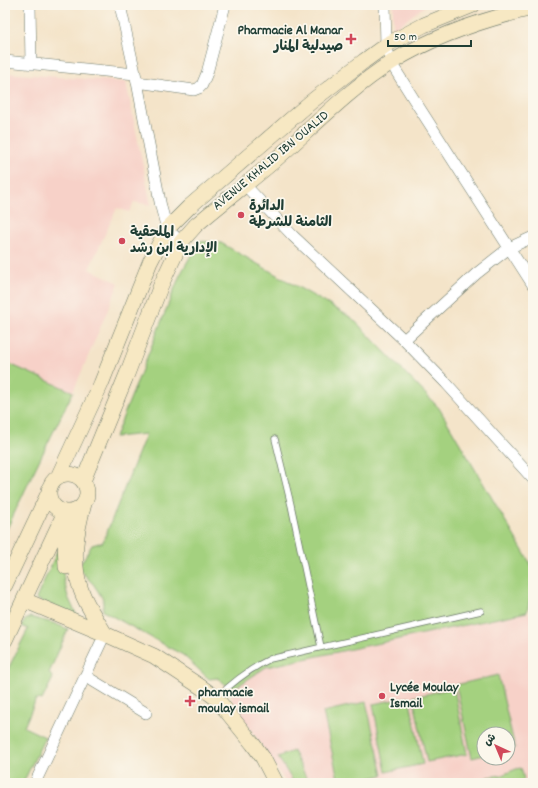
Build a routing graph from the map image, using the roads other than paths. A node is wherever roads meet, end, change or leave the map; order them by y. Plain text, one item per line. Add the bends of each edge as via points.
1 (30, 5) edge
2 (120, 5) edge
3 (225, 5) edge
4 (385, 5) edge
5 (473, 5) edge
6 (533, 8) edge
7 (386, 45) junction
8 (5, 61) edge
9 (391, 63) junction
10 (31, 64) junction
11 (136, 78) junction
12 (245, 185) junction
13 (167, 229) junction
14 (533, 237) edge
15 (181, 242) junction
16 (509, 248) junction
17 (533, 285) edge
18 (404, 340) junction
19 (275, 439) dead end
20 (58, 477) junction
21 (533, 479) edge
22 (83, 481) junction
23 (49, 492) junction
24 (84, 504) junction
25 (68, 512) junction
26 (5, 585) edge
27 (24, 600) junction
28 (481, 611) dead end
29 (100, 632) junction
30 (5, 640) edge
31 (321, 647) junction
32 (85, 676) junction
33 (216, 698) junction
34 (146, 713) dead end
35 (38, 781) edge
36 (276, 783) edge

1 - 10 street
2 - 11 street
3 - 11 street via 207,73 199,88 194,90
4 - 7 street
5 - 7 main road, AVENUE KHALID IBN OUALID via 424,25
6 - 9 main road, AVENUE KHALID IBN OUALID via 464,28 419,47
7 - 9 street
7 - 13 main road, AVENUE KHALID IBN OUALID via 312,101
8 - 10 street
9 - 12 main road, AVENUE KHALID IBN OUALID via 346,97
9 - 16 street
10 - 11 street
11 - 13 street
12 - 15 main road, AVENUE KHALID IBN OUALID via 196,225
12 - 18 street via 293,236
13 - 15 street
13 - 20 main road, AVENUE KHALID IBN OUALID via 150,262 101,384
14 - 16 street
15 - 22 main road, AVENUE KHALID IBN OUALID via 161,285
16 - 17 street
16 - 18 street via 476,274
18 - 21 street
19 - 31 lane
20 - 22 main road via 68,474
20 - 23 main road via 50,486
22 - 24 main road via 87,493
23 - 25 main road via 51,503 60,511
23 - 26 main road
24 - 25 main road via 76,511
24 - 29 main road via 78,527 76,568 81,590
25 - 27 main road
25 - 29 main road via 65,538 68,581 74,600 86,619
27 - 29 main road
27 - 30 main road
28 - 31 lane
29 - 32 street
29 - 33 main road via 154,656
31 - 33 lane via 270,659 255,666
32 - 34 street
32 - 35 street
33 - 36 main road via 263,758

